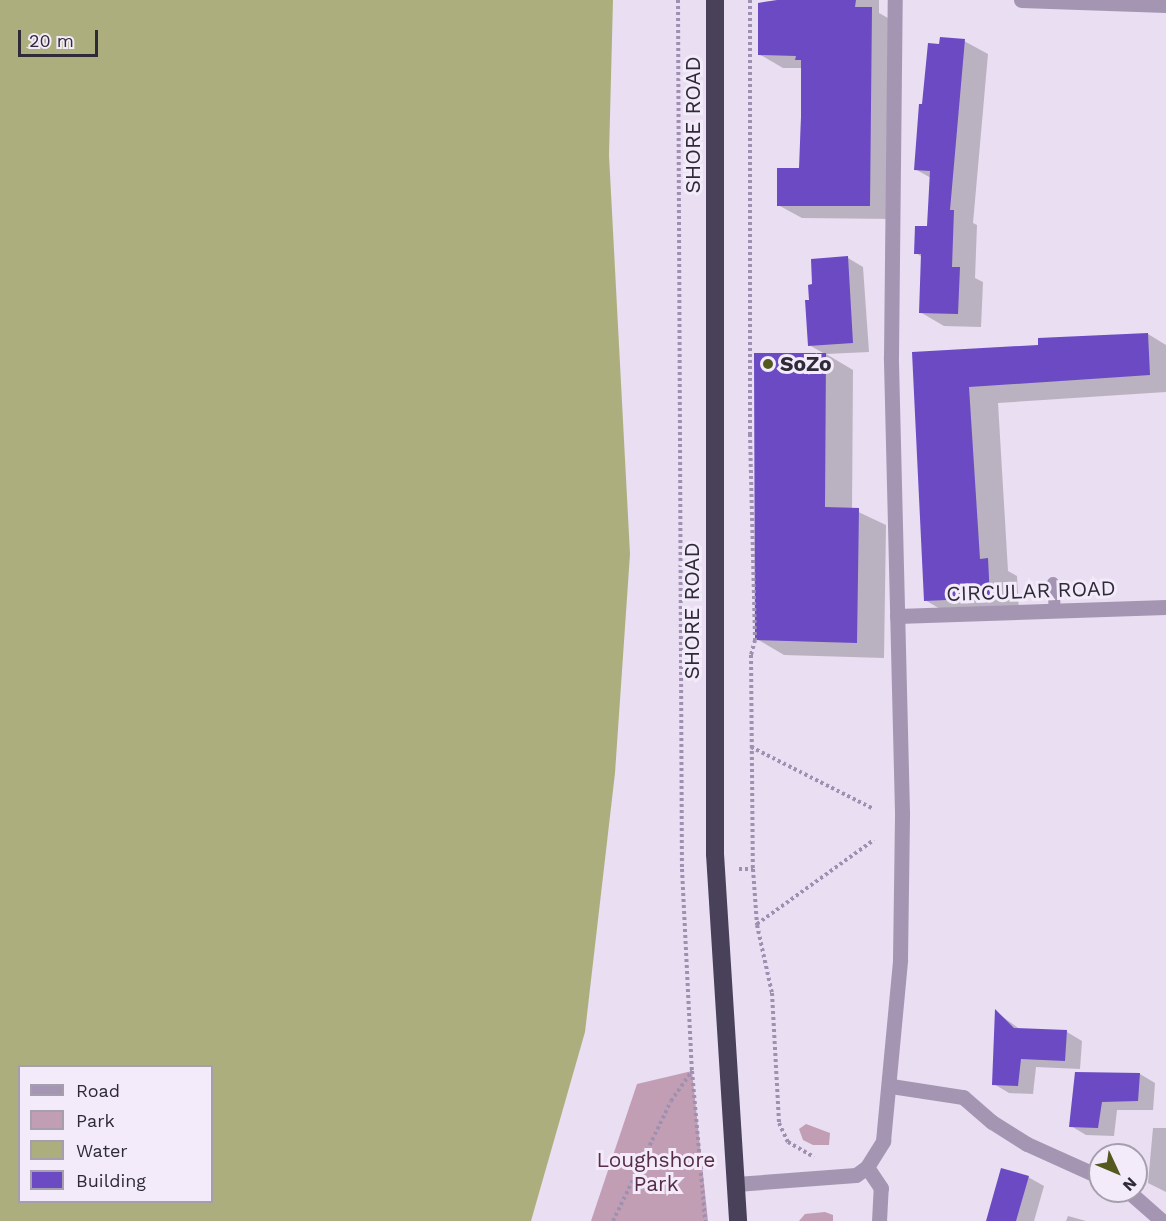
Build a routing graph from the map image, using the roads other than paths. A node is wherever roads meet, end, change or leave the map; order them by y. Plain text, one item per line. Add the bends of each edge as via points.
1 (715, 0) edge
2 (895, 0) edge
3 (1021, 0) edge
4 (1166, 5) edge
5 (1053, 584) dead end
6 (1166, 607) edge
7 (1055, 612) junction
8 (897, 616) junction
9 (891, 1086) junction
10 (867, 1167) junction
11 (1088, 1172) edge
12 (736, 1184) junction
13 (1142, 1203) edge
14 (738, 1221) edge
15 (879, 1221) edge
16 (1162, 1221) edge

1 - 12 highway, SHORE ROAD via 715,854
2 - 8 street via 891,356
3 - 4 street
5 - 7 lane
6 - 7 street, CIRCULAR ROAD
7 - 8 street, CIRCULAR ROAD
8 - 9 street via 900,960
9 - 10 street via 883,1141
9 - 11 street via 963,1097 1027,1144
10 - 12 street via 856,1175
10 - 15 street via 881,1188
12 - 14 highway, SHORE ROAD
13 - 16 street

